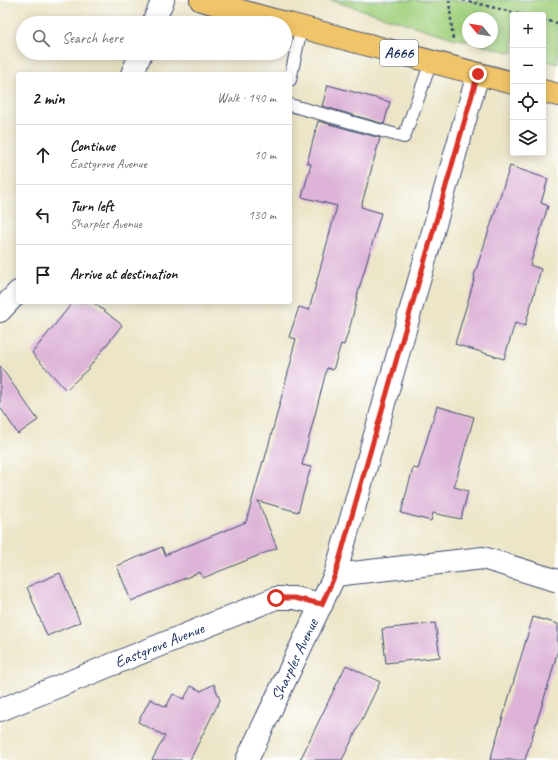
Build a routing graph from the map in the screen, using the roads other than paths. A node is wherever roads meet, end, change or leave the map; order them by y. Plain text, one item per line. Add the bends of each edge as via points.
1 (163, 0) edge
2 (201, 0) edge
3 (156, 16) edge
4 (258, 16) edge
5 (292, 26) edge
6 (138, 60) edge
7 (290, 60) edge
8 (431, 62) junction
9 (133, 72) edge
10 (290, 72) edge
11 (478, 74) junction
12 (510, 82) edge
13 (546, 92) edge
14 (558, 95) edge
15 (292, 107) edge
16 (16, 294) edge
17 (0, 311) edge
18 (335, 575) junction
19 (558, 581) edge
20 (322, 604) junction
21 (0, 710) edge
22 (246, 760) edge

1 - 3 street
2 - 4 highway, A666
5 - 8 highway, A666
6 - 9 street
7 - 10 lane
8 - 11 highway, A666
8 - 15 lane via 404,137
11 - 12 highway, A666
11 - 18 street, Sharples Avenue
13 - 14 highway
16 - 17 street
18 - 19 street via 484,558
18 - 20 street, Sharples Avenue
20 - 21 street, Eastgrove Avenue via 294,598 276,598
20 - 22 street, Sharples Avenue

